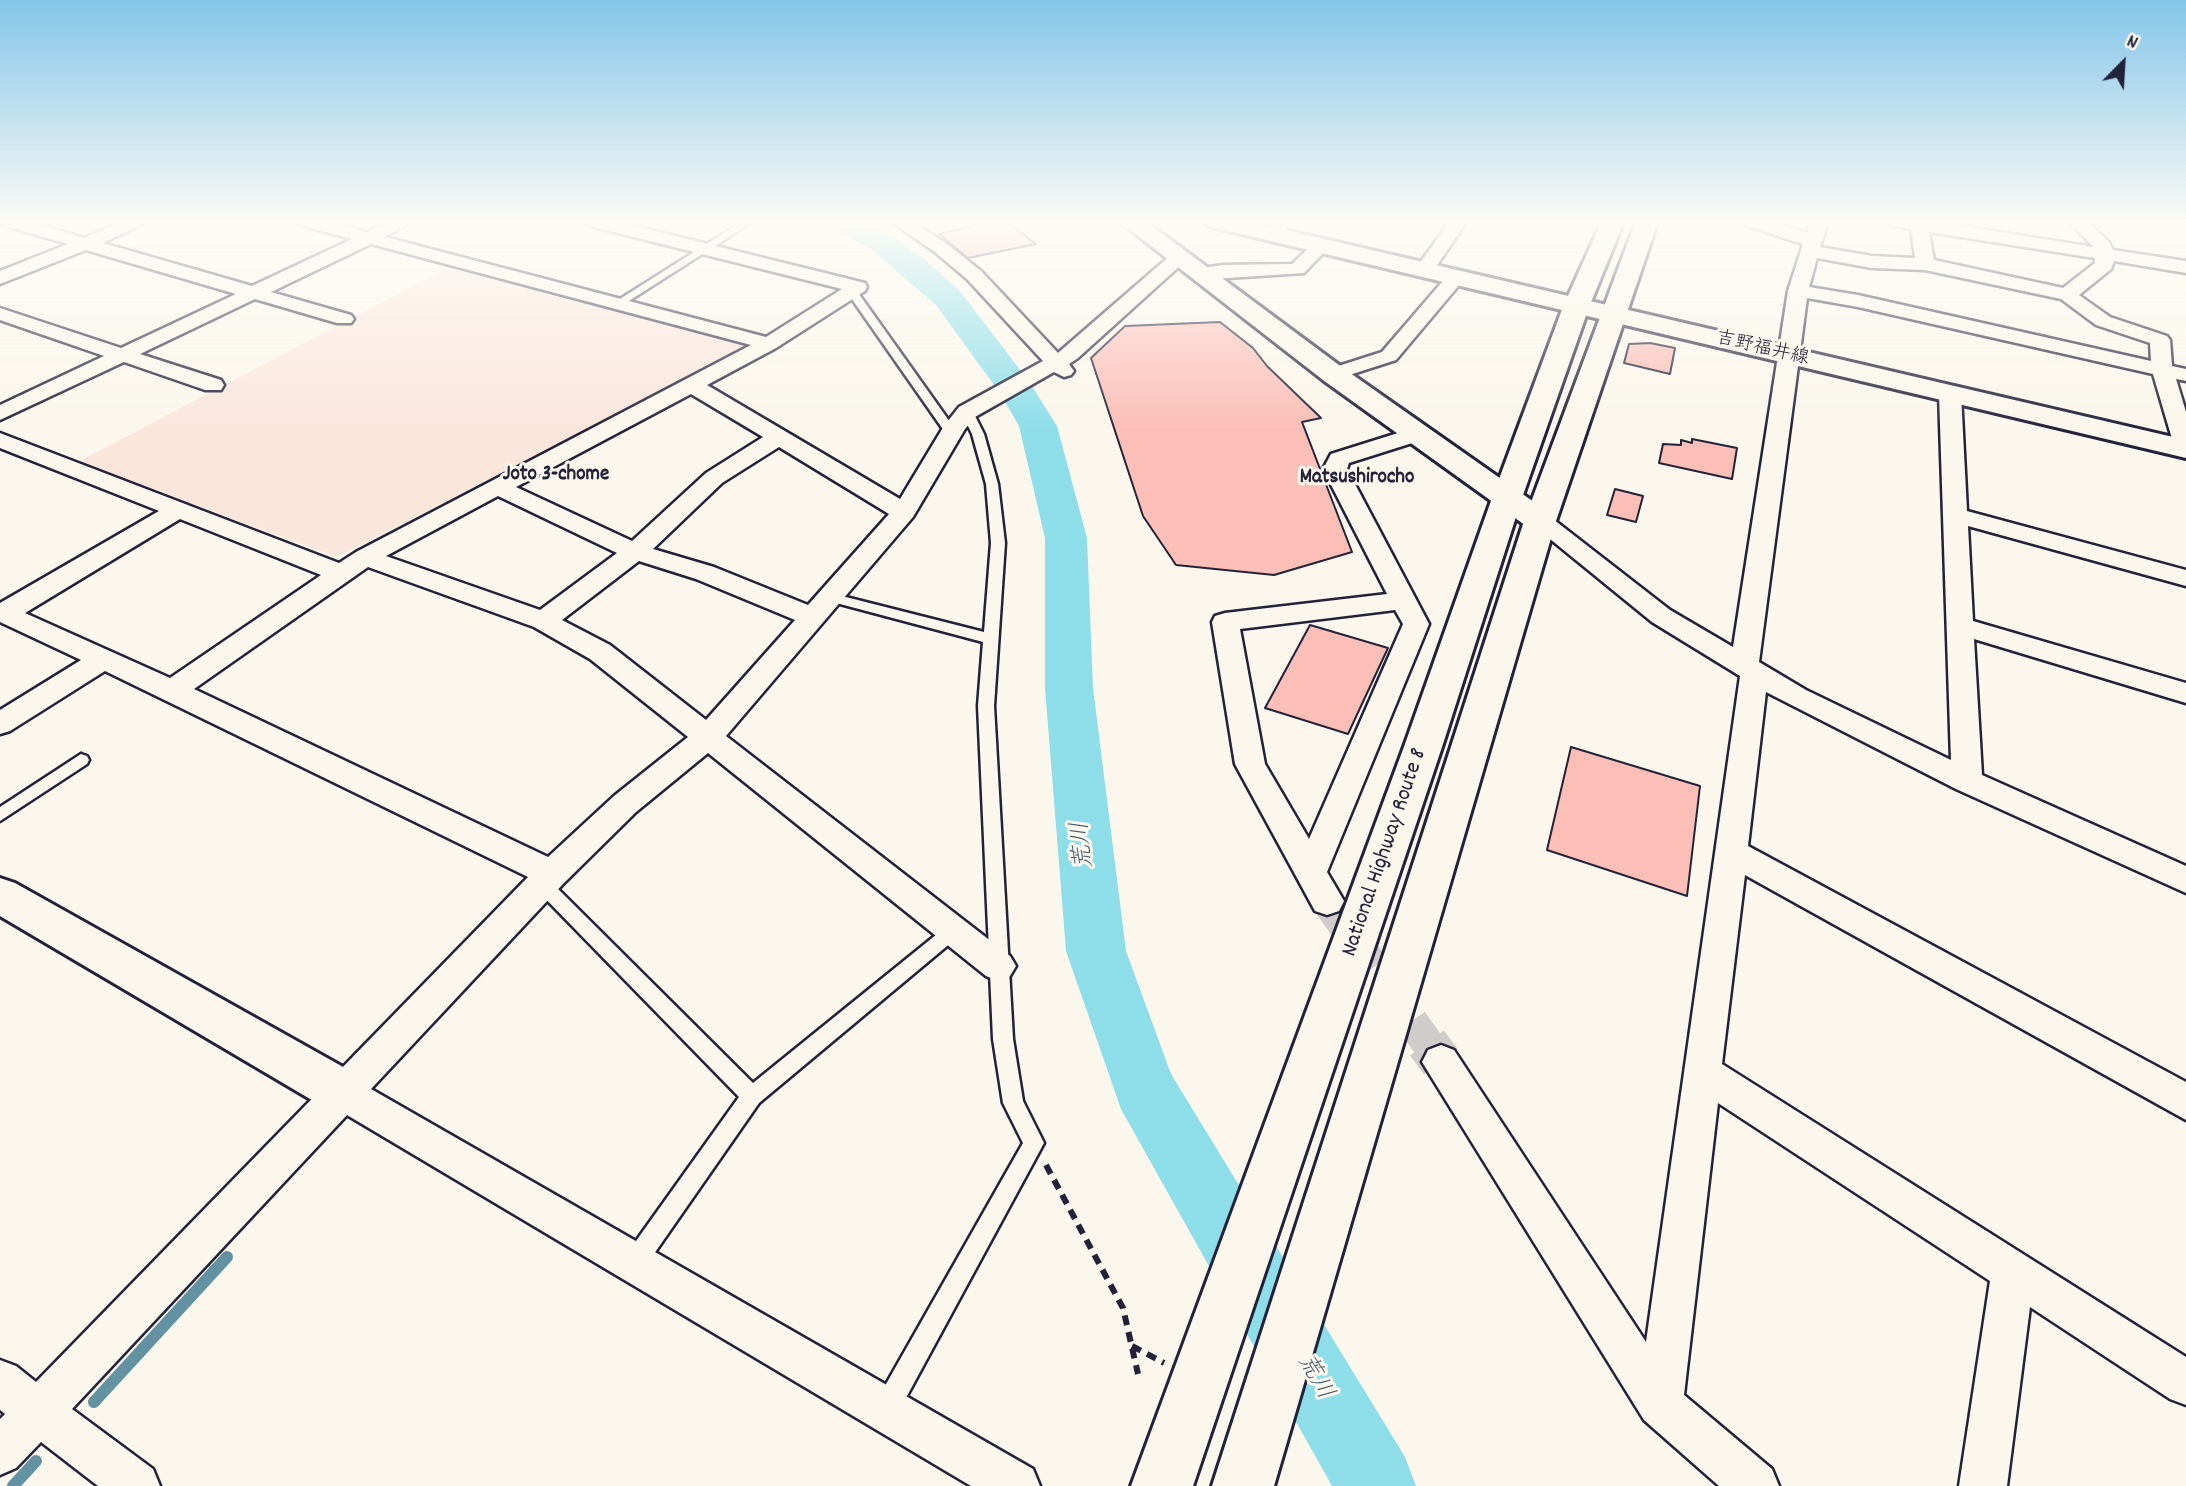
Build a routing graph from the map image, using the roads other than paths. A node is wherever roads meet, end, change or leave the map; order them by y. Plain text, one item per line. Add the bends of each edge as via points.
1 (245, 290) edge
2 (260, 290) edge
3 (566, 290) edge
4 (639, 290) edge
5 (988, 290) edge
6 (1151, 290) edge
7 (1219, 290) edge
8 (1445, 290) edge
9 (1507, 290) edge
10 (1583, 290) edge
11 (1623, 290) edge
12 (1798, 290) edge
13 (1800, 290) edge
14 (2046, 290) edge
15 (2073, 290) edge
16 (852, 292) joint
17 (254, 293) junction
18 (2067, 295) junction
19 (617, 304) junction
20 (1576, 307) junction
21 (0, 314) edge
22 (1614, 316) junction
23 (344, 319) dead end
24 (769, 344) junction
25 (123, 355) junction
26 (1788, 356) junction
27 (1056, 366) junction
28 (2162, 369) junction
29 (1333, 374) junction
30 (2186, 375) edge
31 (213, 384) dead end
32 (692, 385) junction
33 (1950, 394) junction
34 (0, 414) edge
35 (967, 415) junction
36 (1418, 434) junction
37 (778, 437) junction
38 (0, 440) edge
39 (2186, 449) edge
40 (498, 487) junction
41 (1507, 498) junction
42 (178, 510) junction
43 (904, 512) junction
44 (1956, 515) junction
45 (1540, 521) junction
46 (635, 552) junction
47 (365, 557) junction
48 (340, 573) junction
49 (2186, 578) edge
50 (1402, 601) junction
51 (821, 607) junction
52 (2, 613) edge
53 (543, 621) junction
54 (1960, 626) junction
55 (990, 639) junction
56 (103, 659) junction
57 (1749, 671) junction
58 (172, 690) junction
59 (2186, 693) edge
60 (4, 718) edge
61 (708, 737) junction
62 (82, 760) dead end
63 (1967, 781) junction
64 (0, 815) edge
65 (1732, 853) junction
66 (1311, 872) junction
67 (547, 879) junction
68 (2186, 880) edge
69 (0, 895) edge
70 (1327, 901) tunnel mouth
71 (953, 931) junction
72 (998, 966) junction
73 (1441, 1062) tunnel mouth
74 (1703, 1072) junction
75 (344, 1093) junction
76 (752, 1096) junction
77 (2186, 1102) edge
78 (634, 1263) junction
79 (2013, 1272) junction
80 (0, 1382) edge
81 (2186, 1383) edge
82 (1661, 1404) junction
83 (886, 1410) junction
84 (38, 1412) junction
85 (0, 1452) edge
86 (1246, 1477) edge
87 (136, 1486) edge
88 (1016, 1486) edge
89 (1162, 1486) edge
90 (1755, 1486) edge
91 (1983, 1486) edge

1 - 17 street
2 - 17 street
3 - 19 street
4 - 19 lane
5 - 27 street
6 - 27 street via 1109,317
7 - 29 main road
8 - 29 street via 1389,356
9 - 20 main road, 吉野福井線
10 - 20 main road, National Highway Route 8
11 - 22 main road, National Highway Route 8
12 - 26 street
13 - 28 street
14 - 18 street
15 - 18 street
16 - 24 street
16 - 35 lane
17 - 23 street
17 - 25 street
18 - 28 street via 2103,321 2160,340
19 - 24 street
20 - 22 main road, 吉野福井線
20 - 41 main road, National Highway Route 8
21 - 25 street
22 - 26 main road, 吉野福井線
22 - 45 main road, National Highway Route 8
24 - 32 street
25 - 31 street
25 - 34 street
26 - 33 main road, 吉野福井線
26 - 57 street
27 - 35 street
28 - 30 street
28 - 39 street
29 - 36 main road
32 - 37 street
32 - 40 street
33 - 39 main road, 吉野福井線
33 - 44 street
35 - 43 street
35 - 55 lane via 978,434 992,484 998,543
36 - 41 main road
36 - 50 street via 1339,459 1335,469
37 - 43 street
37 - 46 street via 714,478
38 - 42 street
40 - 46 street
40 - 47 street
41 - 45 main road
41 - 89 main road, National Highway Route 8 via 1282,1149 1175,1378
42 - 48 street
42 - 52 street
43 - 51 street
44 - 49 street
44 - 54 street
45 - 57 street via 1661,616
45 - 86 main road, National Highway Route 8
46 - 51 street
46 - 53 street
47 - 48 street
47 - 53 street
48 - 58 street
50 - 66 street via 1416,624
50 - 66 street via 1225,622 1250,764
51 - 55 lane
51 - 61 street
52 - 56 street
53 - 61 street via 600,652
54 - 59 street
54 - 63 street
55 - 72 lane via 986,706
56 - 58 street
56 - 60 street
57 - 63 street
57 - 65 street
58 - 67 street
61 - 67 street via 625,804
61 - 71 street
62 - 64 lane
63 - 68 street
65 - 74 street
65 - 77 street
66 - 70 street
67 - 75 street
67 - 76 lane
69 - 75 main road
71 - 72 street
71 - 76 lane
72 - 83 lane via 1013,1103 1034,1143
73 - 82 street
74 - 79 street
74 - 82 street
75 - 78 street
75 - 84 street
76 - 78 lane
78 - 83 street
79 - 81 street
79 - 91 street
80 - 84 street
82 - 90 street
83 - 88 street
84 - 85 street
84 - 87 street

